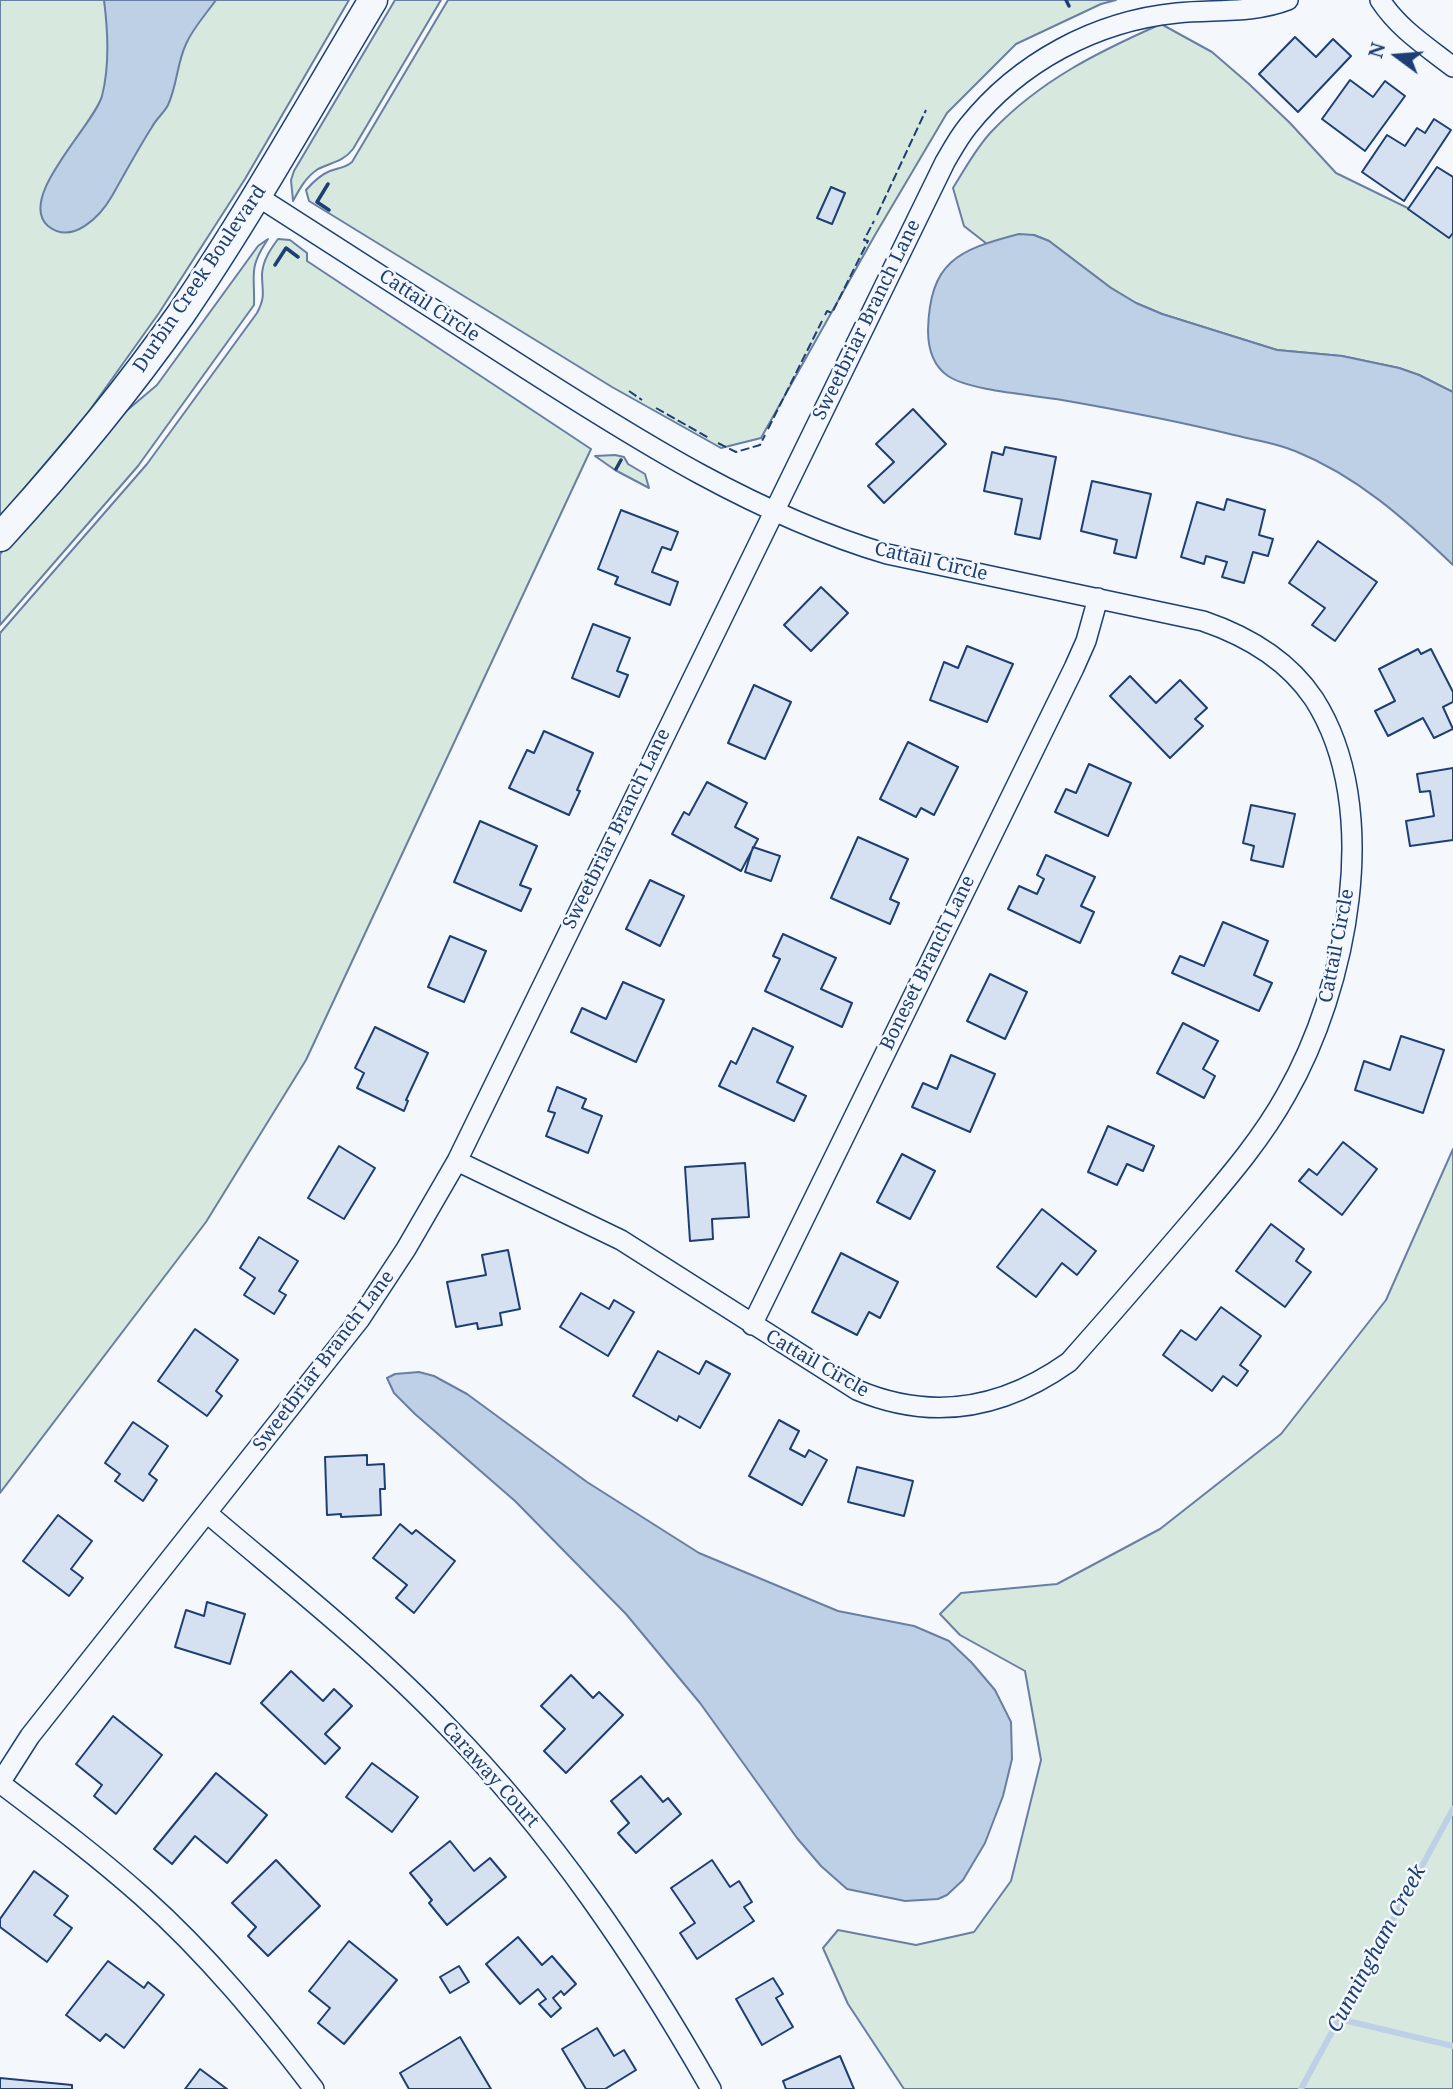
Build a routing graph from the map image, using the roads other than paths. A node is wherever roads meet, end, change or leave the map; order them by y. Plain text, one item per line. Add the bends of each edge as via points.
1 (373, 0) edge
2 (1288, 0) edge
3 (1380, 0) edge
4 (1453, 67) edge
5 (257, 196) junction
6 (774, 510) junction
7 (0, 537) edge
8 (1098, 598) junction
9 (457, 1161) junction
10 (752, 1325) junction
11 (207, 1513) junction
12 (0, 1783) edge
13 (314, 2089) edge
14 (711, 2089) edge

1 - 5 street, Durbin Creek Boulevard
2 - 6 street, Sweetbriar Branch Lane via 1246,10 1133,20 1090,33 1050,54 994,96 945,162
3 - 4 street via 1404,30
5 - 6 street, Cattail Circle via 642,443
5 - 7 street, Durbin Creek Boulevard via 131,381
6 - 8 street, Cattail Circle via 841,540 887,554
6 - 9 street, Sweetbriar Branch Lane
8 - 10 street, Boneset Branch Lane via 1074,668
8 - 10 street, Cattail Circle via 1203,621 1253,642 1295,676 1326,720 1346,782 1351,871 1334,979 1302,1066 1259,1139 1127,1297 1069,1362 1016,1394 956,1408 881,1400
9 - 10 street, Cattail Circle via 621,1240
9 - 11 street, Sweetbriar Branch Lane via 360,1319
11 - 12 street, Sweetbriar Branch Lane via 30,1736
11 - 14 street, Caraway Court via 372,1653 512,1797 629,1952
12 - 13 street via 144,1898 241,1997

